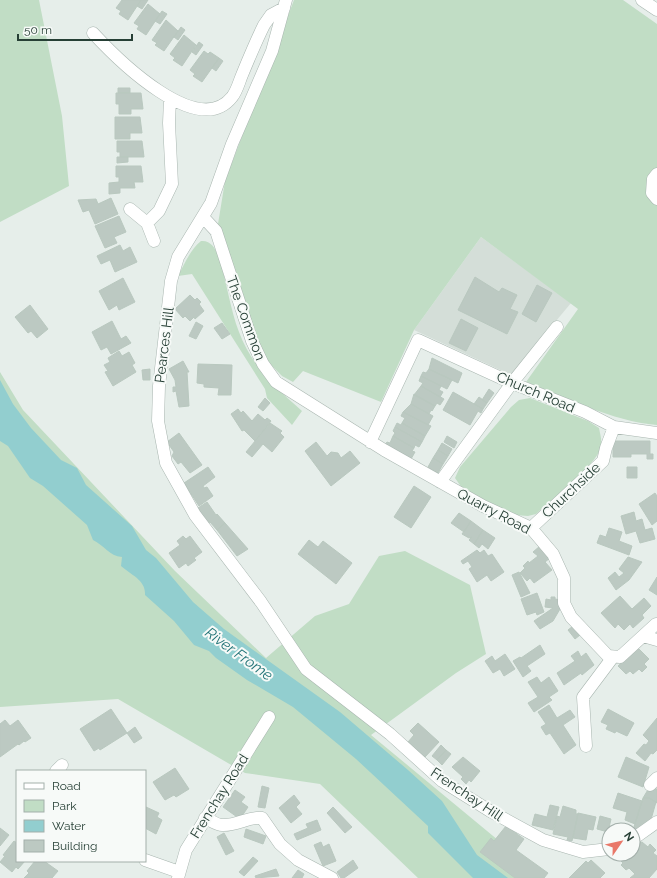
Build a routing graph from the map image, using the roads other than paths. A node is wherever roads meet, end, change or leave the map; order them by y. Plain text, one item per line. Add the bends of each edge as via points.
1 (642, 0) edge
2 (285, 4) edge
3 (657, 10) edge
4 (93, 33) dead end
5 (170, 99) junction
6 (655, 177) edge
7 (657, 198) edge
8 (130, 209) dead end
9 (203, 217) junction
10 (147, 224) junction
11 (154, 241) dead end
12 (557, 327) dead end
13 (512, 383) junction
14 (614, 427) junction
15 (657, 433) edge
16 (370, 442) junction
17 (440, 482) junction
18 (531, 528) junction
19 (656, 624) dead end
20 (643, 636) junction
21 (657, 640) edge
22 (613, 657) junction
23 (306, 669) joint
24 (269, 717) dead end
25 (586, 746) dead end
26 (205, 818) junction
27 (657, 822) edge
28 (641, 833) edge
29 (601, 850) edge
30 (146, 860) edge
31 (178, 875) edge
32 (332, 878) edge

1 - 3 street
2 - 5 street via 264,25 233,96 220,108 204,110
2 - 9 street, Pearces Hill via 272,51 232,144 211,203
4 - 5 street via 108,50
5 - 10 street via 172,184 159,211
6 - 7 street via 652,193
8 - 10 street
9 - 16 street, The Common via 216,231 252,341 263,364 276,382
9 - 23 street, Pearces Hill via 178,256 172,281 159,386 158,421 161,443 166,463 195,515 261,602
10 - 11 street
12 - 13 street
13 - 14 street, Church Road via 585,412
13 - 16 street, Church Road via 418,340
13 - 17 street
14 - 15 street, Church Road
14 - 18 street, Churchside via 603,461
16 - 17 street, Quarry Road
17 - 18 street, Quarry Road via 483,506
18 - 22 street, Quarry Road via 553,554 564,578 564,602 571,617 608,656
19 - 20 street
20 - 21 street
20 - 22 street via 620,657
22 - 25 street via 583,697
23 - 29 street, Frenchay Hill via 390,734 442,781 490,812 543,840 583,852
24 - 26 street, Frenchay Road
26 - 31 street, Frenchay Road via 186,850
26 - 32 street via 221,825 262,818 280,844 298,860
27 - 28 street
30 - 31 street

